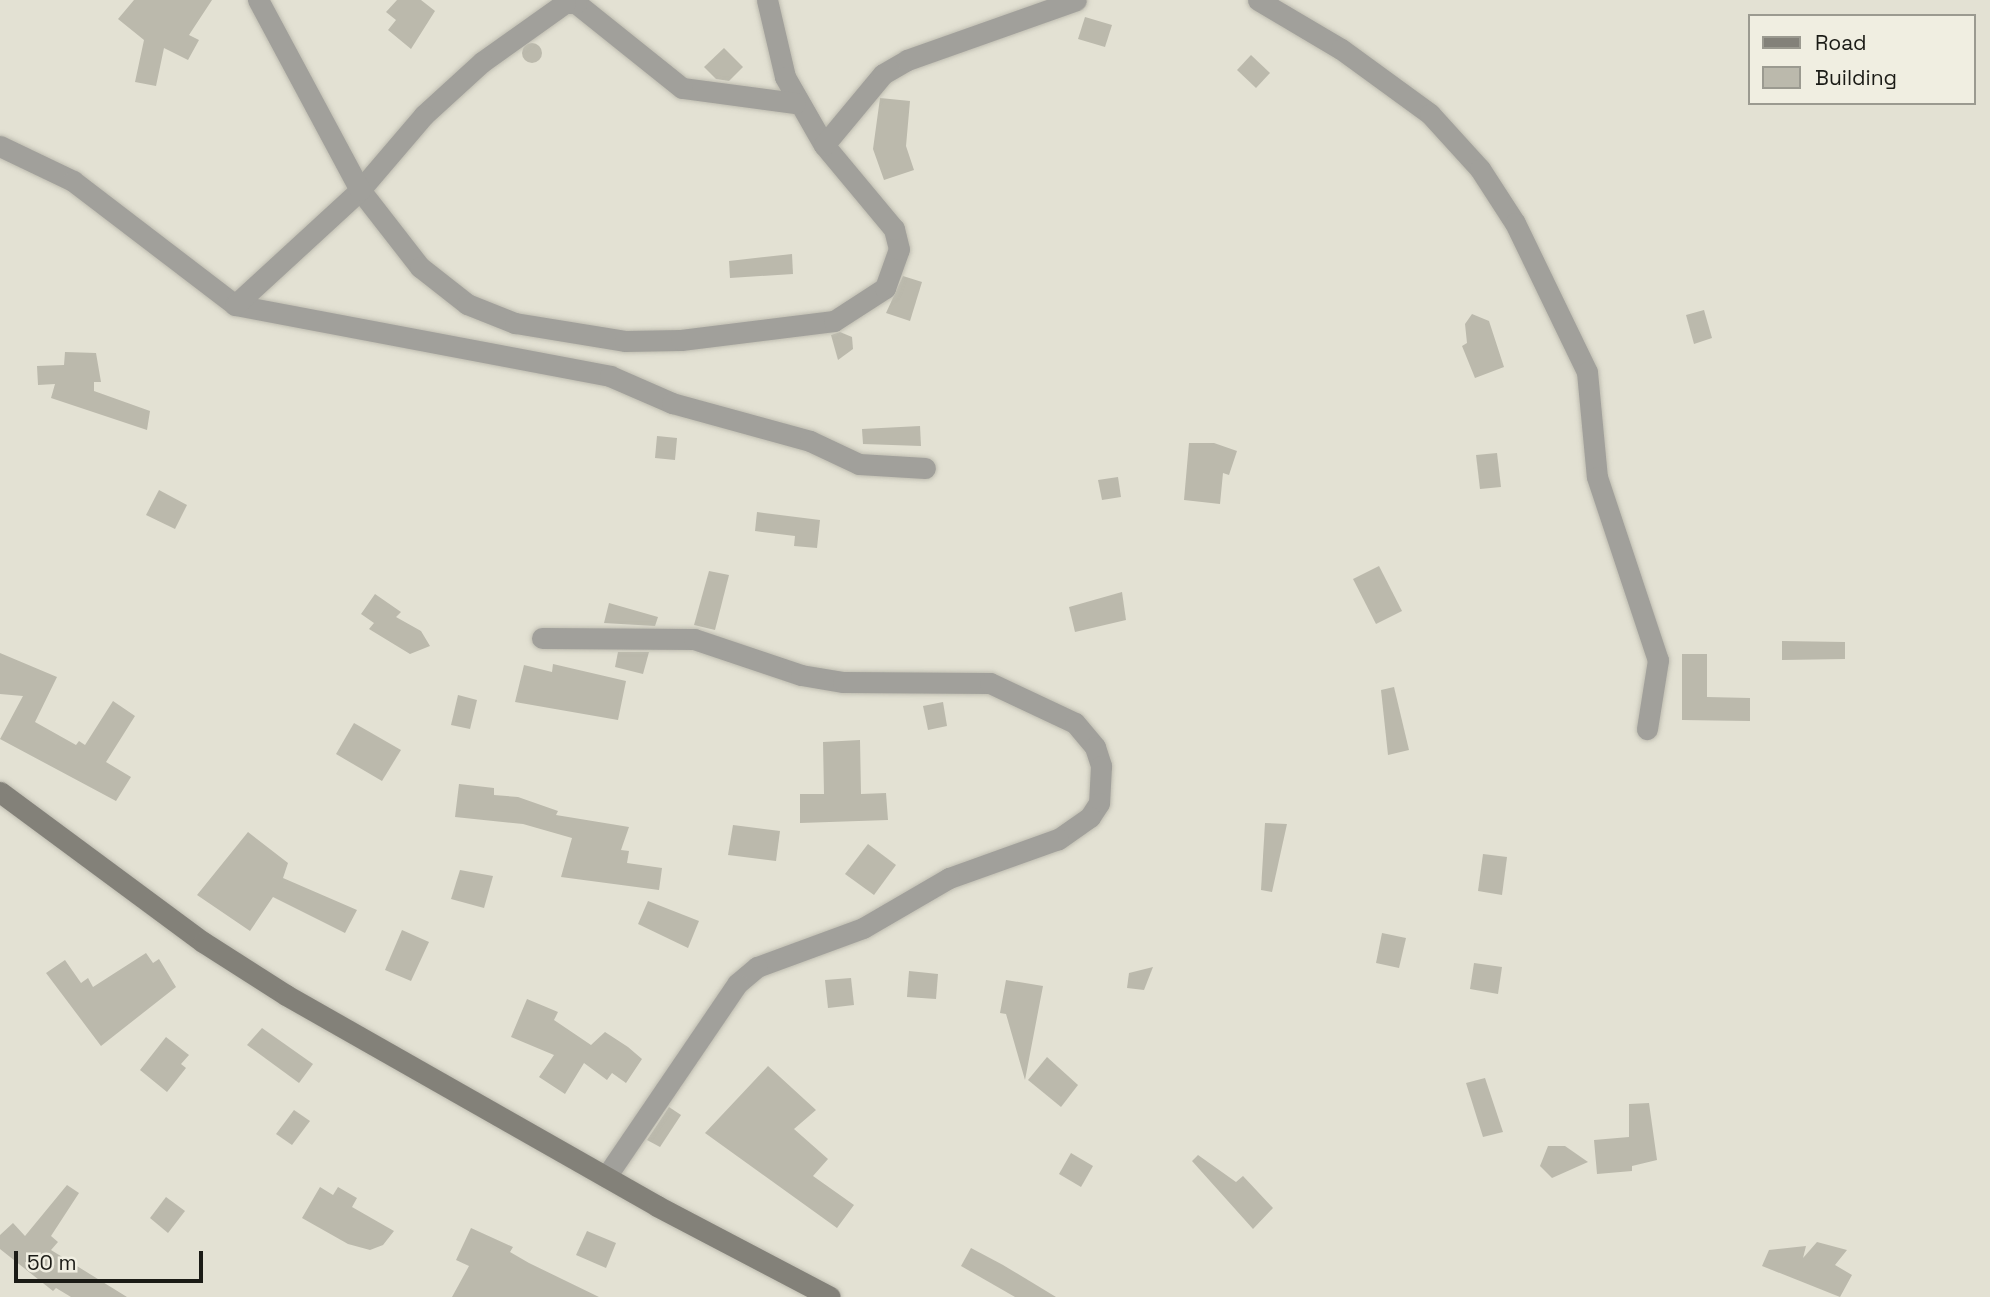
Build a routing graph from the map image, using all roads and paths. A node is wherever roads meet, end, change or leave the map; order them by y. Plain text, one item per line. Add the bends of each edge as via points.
1 (258, 0) edge
2 (767, 0) edge
3 (1076, 0) edge
4 (1258, 0) edge
5 (795, 103) junction
6 (824, 145) junction
7 (0, 146) edge
8 (360, 190) junction
9 (235, 304) junction
10 (925, 468) dead end
11 (542, 638) dead end
12 (1647, 729) dead end
13 (0, 792) edge
14 (606, 1177) junction
15 (830, 1297) edge

1 - 8 street
2 - 5 street
3 - 6 street via 907,60 883,74
4 - 12 street via 1341,49 1430,114 1480,169 1515,223 1587,372 1597,477 1658,660
5 - 6 street
5 - 8 street via 682,89 576,3 565,3 482,62 424,115
6 - 8 street via 894,229 899,249 885,288 834,321 681,340 570,335 515,323 467,304 420,267
7 - 9 street via 73,181
8 - 9 street
9 - 10 street via 610,376 671,403 810,441 859,464
11 - 14 street via 694,639 801,675 843,682 990,683 1075,723 1095,747 1101,766 1099,803 1090,817 1058,839 949,878 863,928 757,967 737,984
13 - 14 street via 191,934 286,995
14 - 15 street

